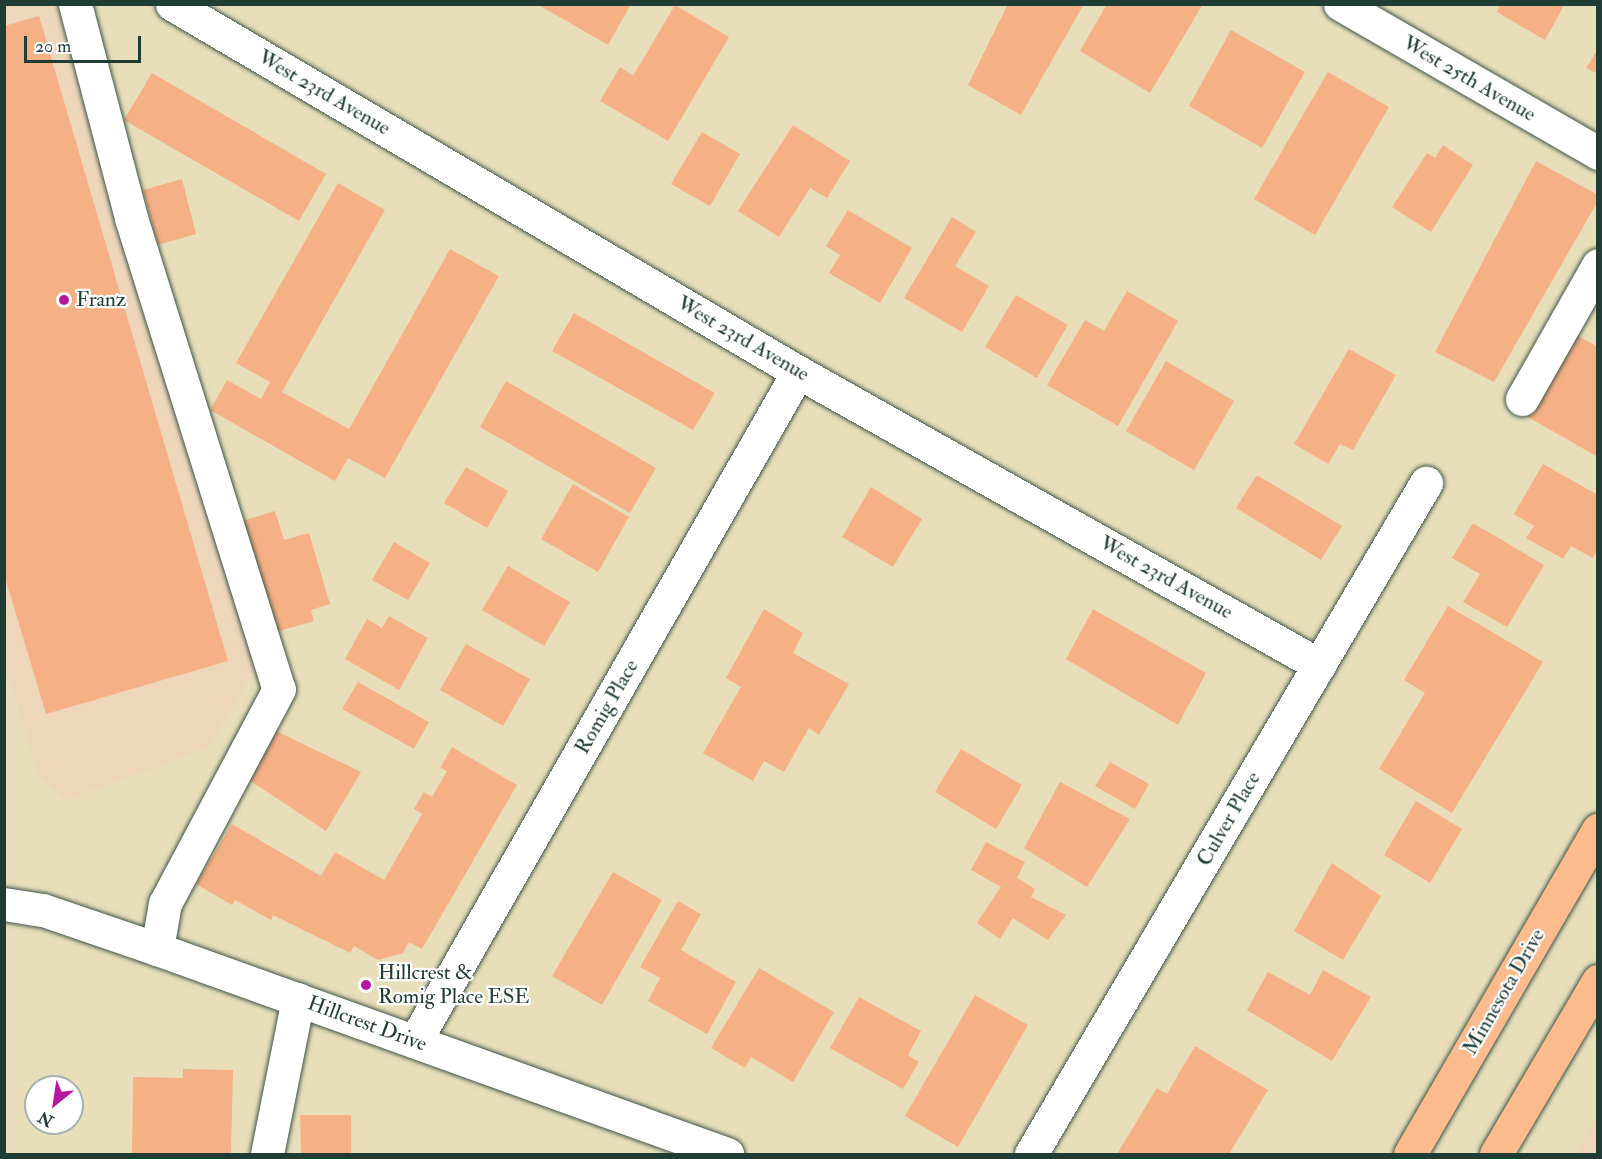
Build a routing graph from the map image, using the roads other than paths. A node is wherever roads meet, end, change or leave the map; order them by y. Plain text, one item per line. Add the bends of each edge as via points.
1 (75, 4) edge
2 (172, 4) edge
3 (1340, 4) edge
4 (1598, 153) edge
5 (1598, 265) edge
6 (798, 372) junction
7 (1522, 399) dead end
8 (1426, 483) dead end
9 (1319, 664) junction
10 (1598, 830) edge
11 (4, 904) edge
12 (157, 949) junction
13 (1598, 981) edge
14 (298, 999) junction
15 (415, 1041) junction
16 (267, 1155) edge
17 (727, 1155) edge
18 (1031, 1155) edge
19 (1410, 1155) edge
20 (1496, 1155) edge

1 - 12 street via 131,218 279,688 165,903
2 - 6 street, West 23rd Avenue
3 - 4 street, West 25th Avenue
5 - 7 street
6 - 9 street, West 23rd Avenue
6 - 15 street, Romig Place
8 - 9 street, Culver Place
9 - 18 street, Culver Place
10 - 19 main road, Minnesota Drive
11 - 12 street, Hillcrest Drive via 43,910
12 - 14 street, Hillcrest Drive
13 - 20 main road
14 - 15 street, Hillcrest Drive
14 - 16 street
15 - 17 street, Hillcrest Drive

